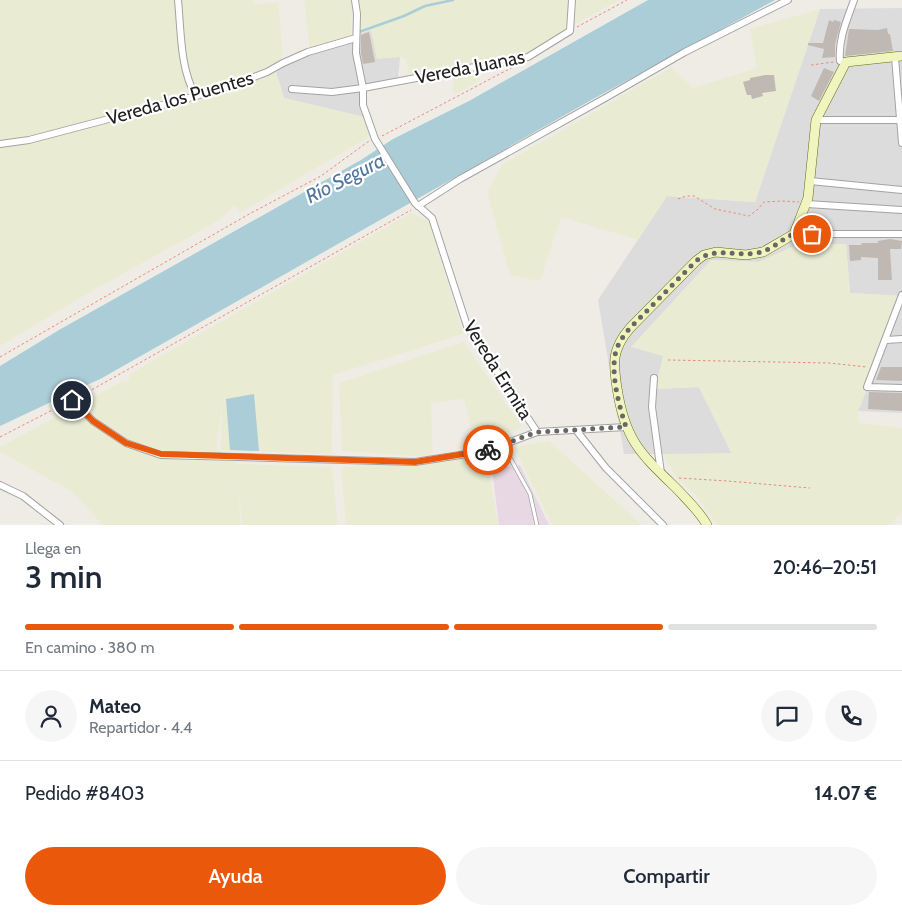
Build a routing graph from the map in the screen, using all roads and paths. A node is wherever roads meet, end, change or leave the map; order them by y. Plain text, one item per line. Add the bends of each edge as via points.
1 (178, 0) edge
2 (355, 0) edge
3 (572, 0) edge
4 (626, 0) edge
5 (788, 0) edge
6 (854, 0) edge
7 (570, 31) junction
8 (356, 38) junction
9 (898, 56) edge
10 (843, 62) junction
11 (811, 65) dead end
12 (513, 68) dead end
13 (363, 88) junction
14 (292, 89) dead end
15 (196, 96) junction
16 (901, 111) edge
17 (816, 120) junction
18 (900, 120) junction
19 (375, 139) junction
20 (0, 144) edge
21 (902, 144) edge
22 (810, 181) junction
23 (902, 190) edge
24 (678, 199) dead end
25 (807, 203) junction
26 (417, 205) junction
27 (902, 210) edge
28 (794, 234) junction
29 (902, 234) edge
30 (902, 295) edge
31 (886, 340) junction
32 (902, 340) edge
33 (0, 357) edge
34 (668, 360) dead end
35 (875, 368) junction
36 (654, 378) dead end
37 (902, 388) edge
38 (72, 400) junction
39 (626, 427) junction
40 (576, 430) junction
41 (537, 432) junction
42 (0, 437) edge
43 (502, 445) junction
44 (661, 474) junction
45 (671, 483) junction
46 (0, 485) edge
47 (810, 488) dead end
48 (702, 521) edge
49 (60, 525) edge
50 (537, 525) edge
51 (663, 525) edge
52 (707, 525) edge

1 - 15 street via 188,79
2 - 8 street, Vereda Ermita
3 - 7 street
4 - 7 path
5 - 26 street via 685,52
6 - 10 street via 841,38
7 - 13 street, Vereda Juanas via 528,57
8 - 13 street, Vereda Ermita
8 - 15 street, Vereda los Puentes via 308,52 267,72
9 - 10 main road
9 - 16 street
10 - 11 path
10 - 17 main road
12 - 19 path
13 - 14 street via 332,92
13 - 19 street, Vereda Ermita via 363,105
15 - 20 street, Vereda los Puentes via 29,140
16 - 18 street
17 - 18 street
17 - 22 main road
18 - 21 street
19 - 26 street, Vereda Ermita
19 - 33 path via 321,176
22 - 23 street
22 - 25 main road
24 - 25 path via 694,196 715,209 749,216 764,202
25 - 27 street
25 - 28 main road
26 - 38 path
26 - 41 street, Vereda Ermita via 432,218 467,326
28 - 29 street
28 - 39 main road via 763,252 704,255 630,328 620,340 614,358 620,410
30 - 31 street
31 - 32 street
31 - 35 street
34 - 35 path via 829,363
35 - 37 street via 867,387
36 - 44 street via 652,406
38 - 42 path
38 - 43 street, Vereda Ermita via 93,421 126,443 161,454 415,462 486,451
39 - 40 street
39 - 44 main road via 634,443
40 - 41 street
40 - 51 street via 606,468
41 - 43 street, Vereda Ermita
43 - 50 lane via 530,494
44 - 45 main road
45 - 47 path via 682,478
45 - 48 main road via 695,508
46 - 49 street via 23,496
48 - 52 main road

